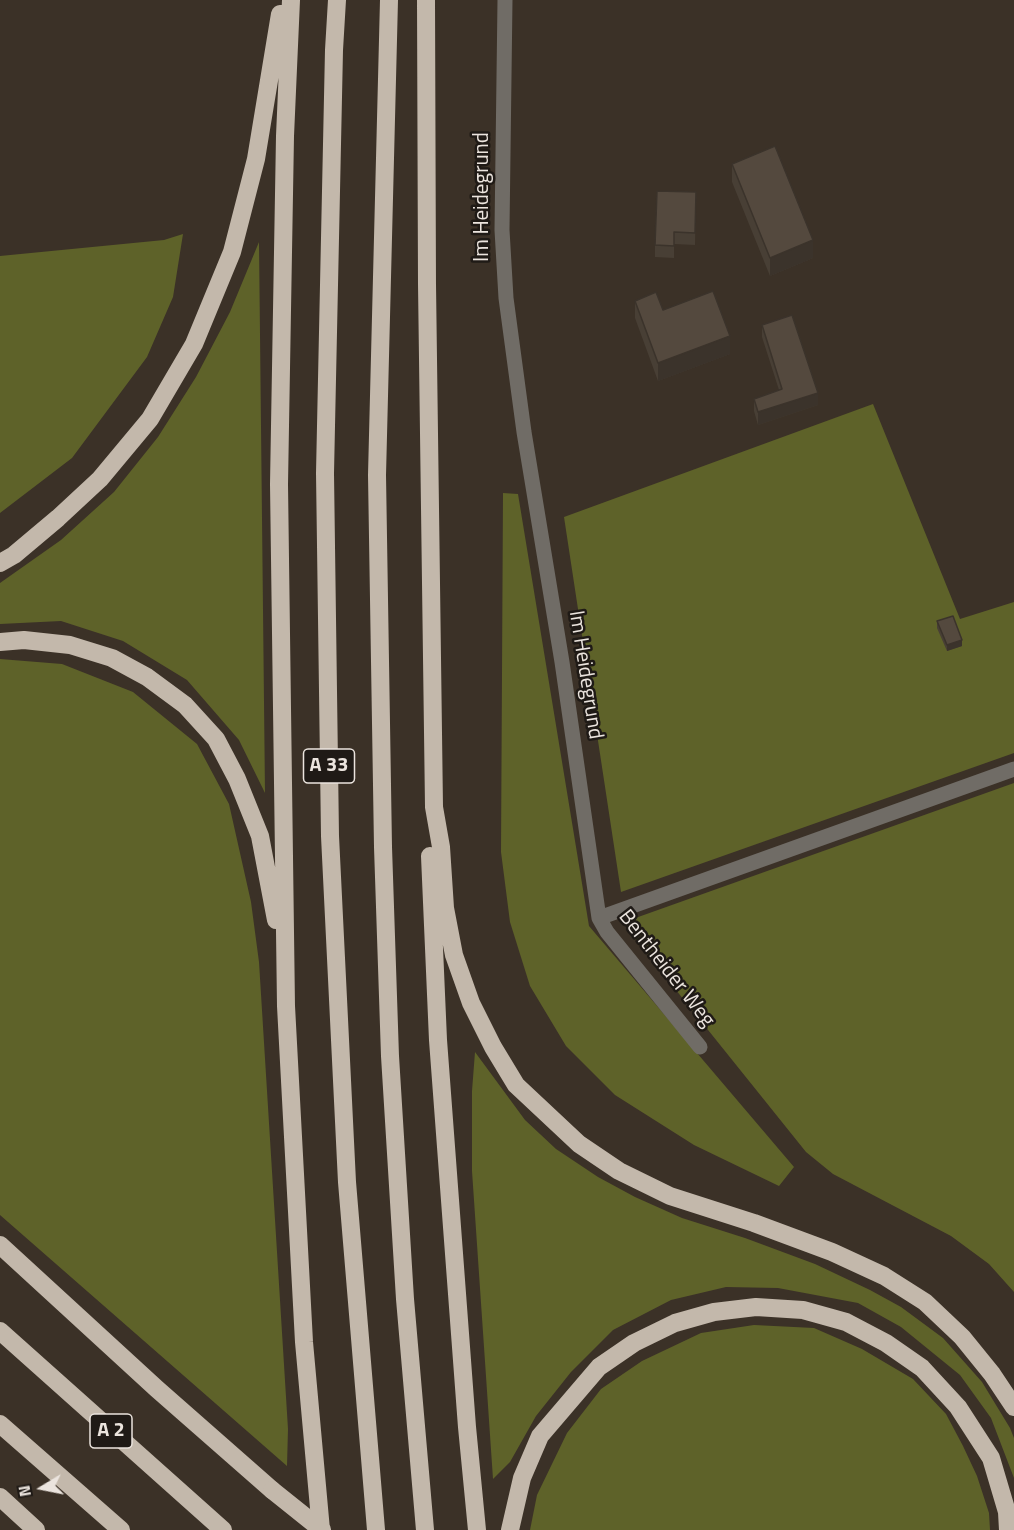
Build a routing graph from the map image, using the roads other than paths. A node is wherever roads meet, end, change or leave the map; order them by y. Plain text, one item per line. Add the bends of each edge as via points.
1 (282, 0) edge
2 (291, 0) edge
3 (337, 0) edge
4 (389, 0) edge
5 (426, 0) edge
6 (505, 0) edge
7 (0, 563) edge
8 (0, 642) edge
9 (1014, 769) edge
10 (434, 807) junction
11 (599, 918) junction
12 (286, 1006) junction
13 (700, 1047) dead end
14 (0, 1245) edge
15 (0, 1331) edge
16 (1014, 1407) edge
17 (0, 1424) edge
18 (0, 1497) edge
19 (36, 1530) edge
20 (121, 1530) edge
21 (223, 1530) edge
22 (321, 1530) edge
23 (376, 1530) edge
24 (425, 1530) edge
25 (477, 1530) edge
26 (510, 1530) edge
27 (1008, 1530) edge

1 - 7 highway via 256,159 232,252 194,344 150,419 100,479
2 - 12 highway via 279,484
3 - 23 highway, A 33 via 325,473 330,836 347,1182
4 - 24 highway, A 33 via 377,475 383,835 390,1056
5 - 10 highway
6 - 11 street, Im Heidegrund via 502,230 506,298
8 - 12 highway via 24,640 70,645 112,658 185,705 216,739 260,836 274,903
9 - 11 street
10 - 16 highway via 454,955 471,1003 516,1084 579,1144 619,1171 670,1196 832,1252 925,1302 962,1336
10 - 25 highway via 429,844 438,1040
11 - 13 street, Bentheider Weg
12 - 22 highway via 304,1342
14 - 22 highway, bridge via 157,1389
15 - 21 highway, A 2
17 - 20 highway
18 - 19 highway
26 - 27 highway via 522,1478 540,1436 598,1368 634,1343 675,1323 756,1306 803,1310 846,1322 922,1368 958,1407 991,1458 1007,1512

